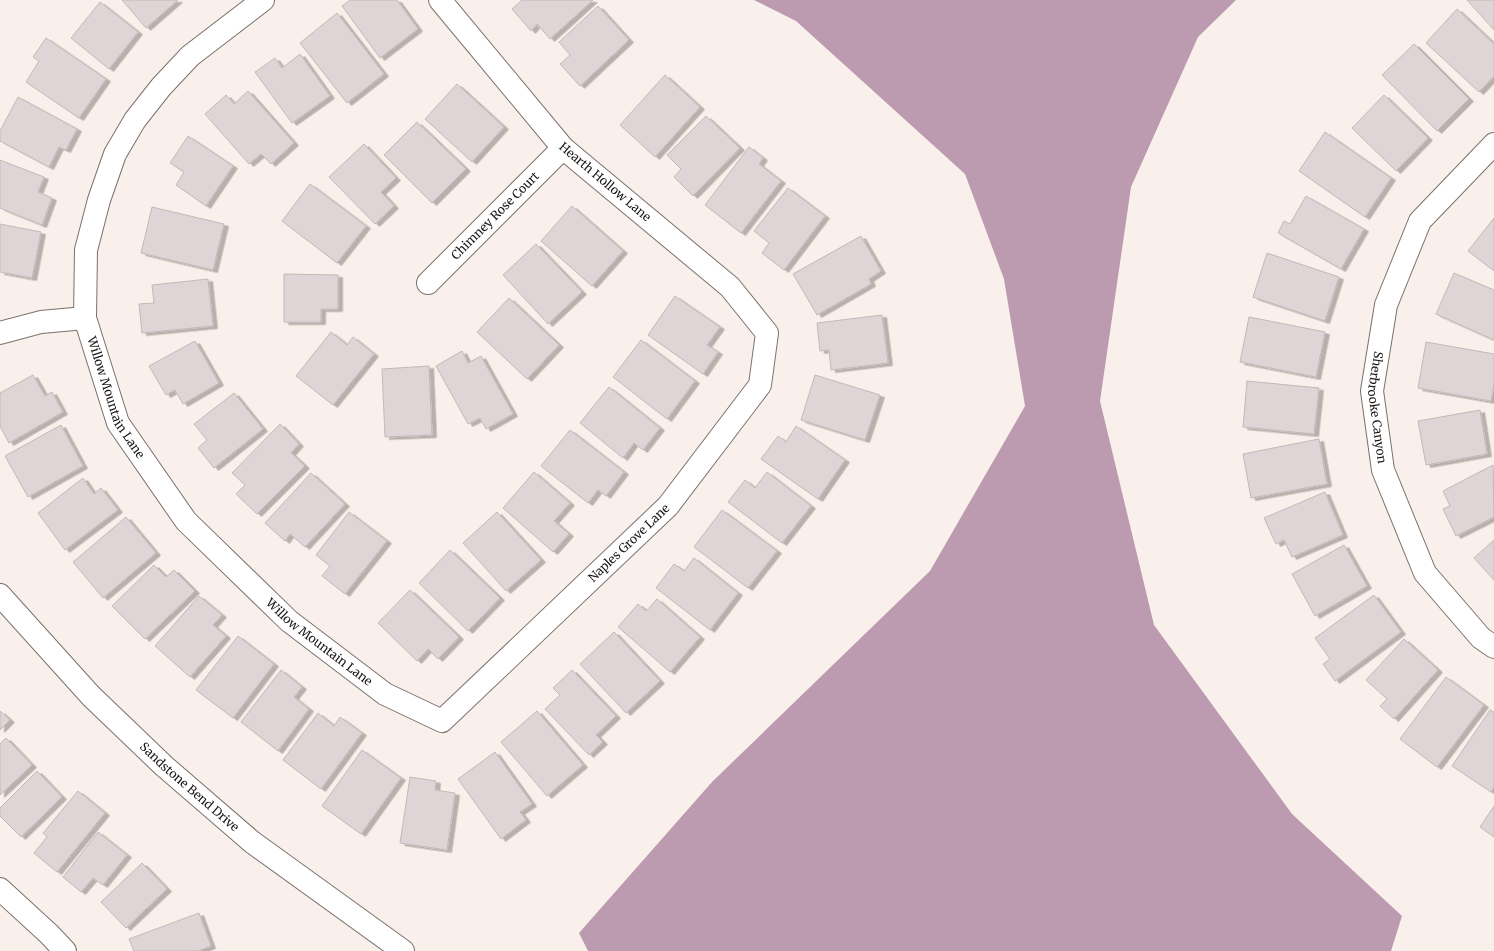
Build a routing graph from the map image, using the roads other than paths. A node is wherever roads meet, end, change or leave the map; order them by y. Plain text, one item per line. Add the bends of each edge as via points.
1 (262, 0) edge
2 (440, 0) edge
3 (1494, 144) edge
4 (563, 148) junction
5 (428, 283) dead end
6 (85, 318) junction
7 (0, 333) edge
8 (767, 333) joint
9 (0, 595) edge
10 (1494, 647) edge
11 (442, 721) joint
12 (0, 889) edge
13 (65, 951) edge
14 (403, 951) edge

1 - 6 street, Willow Mountain Lane via 190,56 135,120 115,154 99,200 86,250
2 - 4 street, Hearth Hollow Lane
3 - 10 street, Sherbrooke Canyon via 1420,221 1386,305 1372,391 1383,470 1425,573 1481,638
4 - 5 street, Chimney Rose Court
4 - 8 street, Hearth Hollow Lane via 730,287
6 - 7 street via 41,322
6 - 11 street, Willow Mountain Lane via 118,423 186,521 288,621 386,694
8 - 11 street, Naples Grove Lane via 760,386 668,506
9 - 14 street, Sandstone Bend Drive via 91,696 164,766 252,842
12 - 13 street

